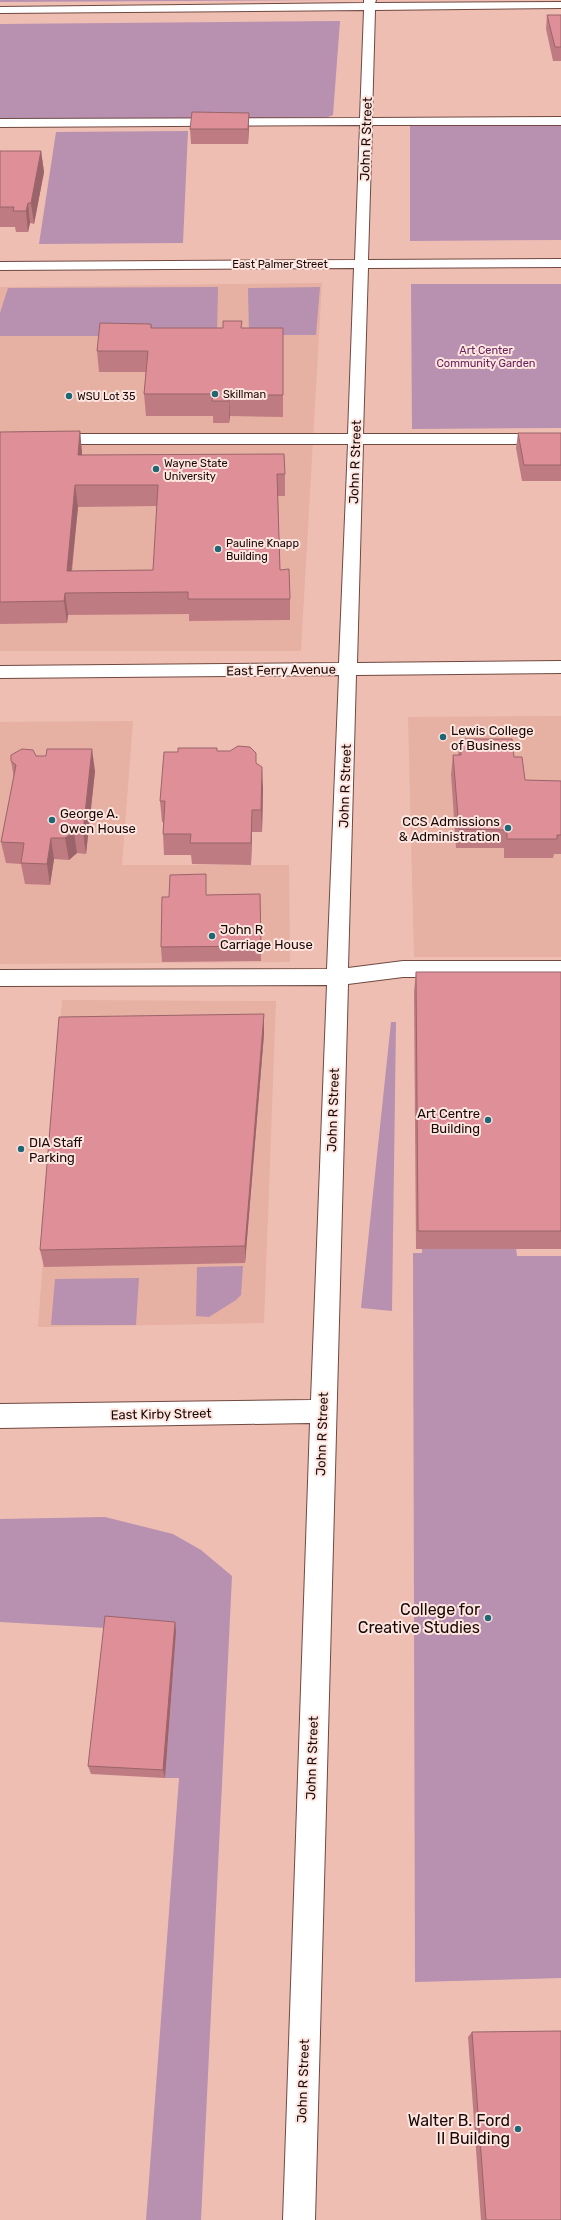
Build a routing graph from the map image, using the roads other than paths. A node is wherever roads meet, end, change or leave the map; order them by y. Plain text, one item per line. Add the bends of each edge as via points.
1 (370, 3) edge
2 (561, 5) edge
3 (0, 10) edge
4 (561, 121) edge
5 (366, 122) junction
6 (0, 123) edge
7 (561, 263) edge
8 (362, 264) junction
9 (0, 268) edge
10 (356, 439) junction
11 (561, 439) edge
12 (0, 440) edge
13 (561, 667) edge
14 (348, 669) junction
15 (0, 672) edge
16 (561, 969) edge
17 (338, 977) junction
18 (0, 978) edge
19 (323, 1411) junction
20 (0, 1416) edge
21 (299, 2220) edge

1 - 2 street
1 - 3 street
1 - 5 street, John R Street
4 - 5 street
5 - 6 street
5 - 8 street, John R Street
7 - 8 street, East Palmer Street
8 - 9 street, East Palmer Street
8 - 10 street, John R Street
10 - 11 street
10 - 12 street
10 - 14 street, John R Street
13 - 14 street, East Ferry Avenue
14 - 15 street, East Ferry Avenue
14 - 17 street, John R Street
16 - 17 street via 403,970
17 - 18 street
17 - 19 street, John R Street
19 - 20 street, East Kirby Street
19 - 21 street, John R Street

